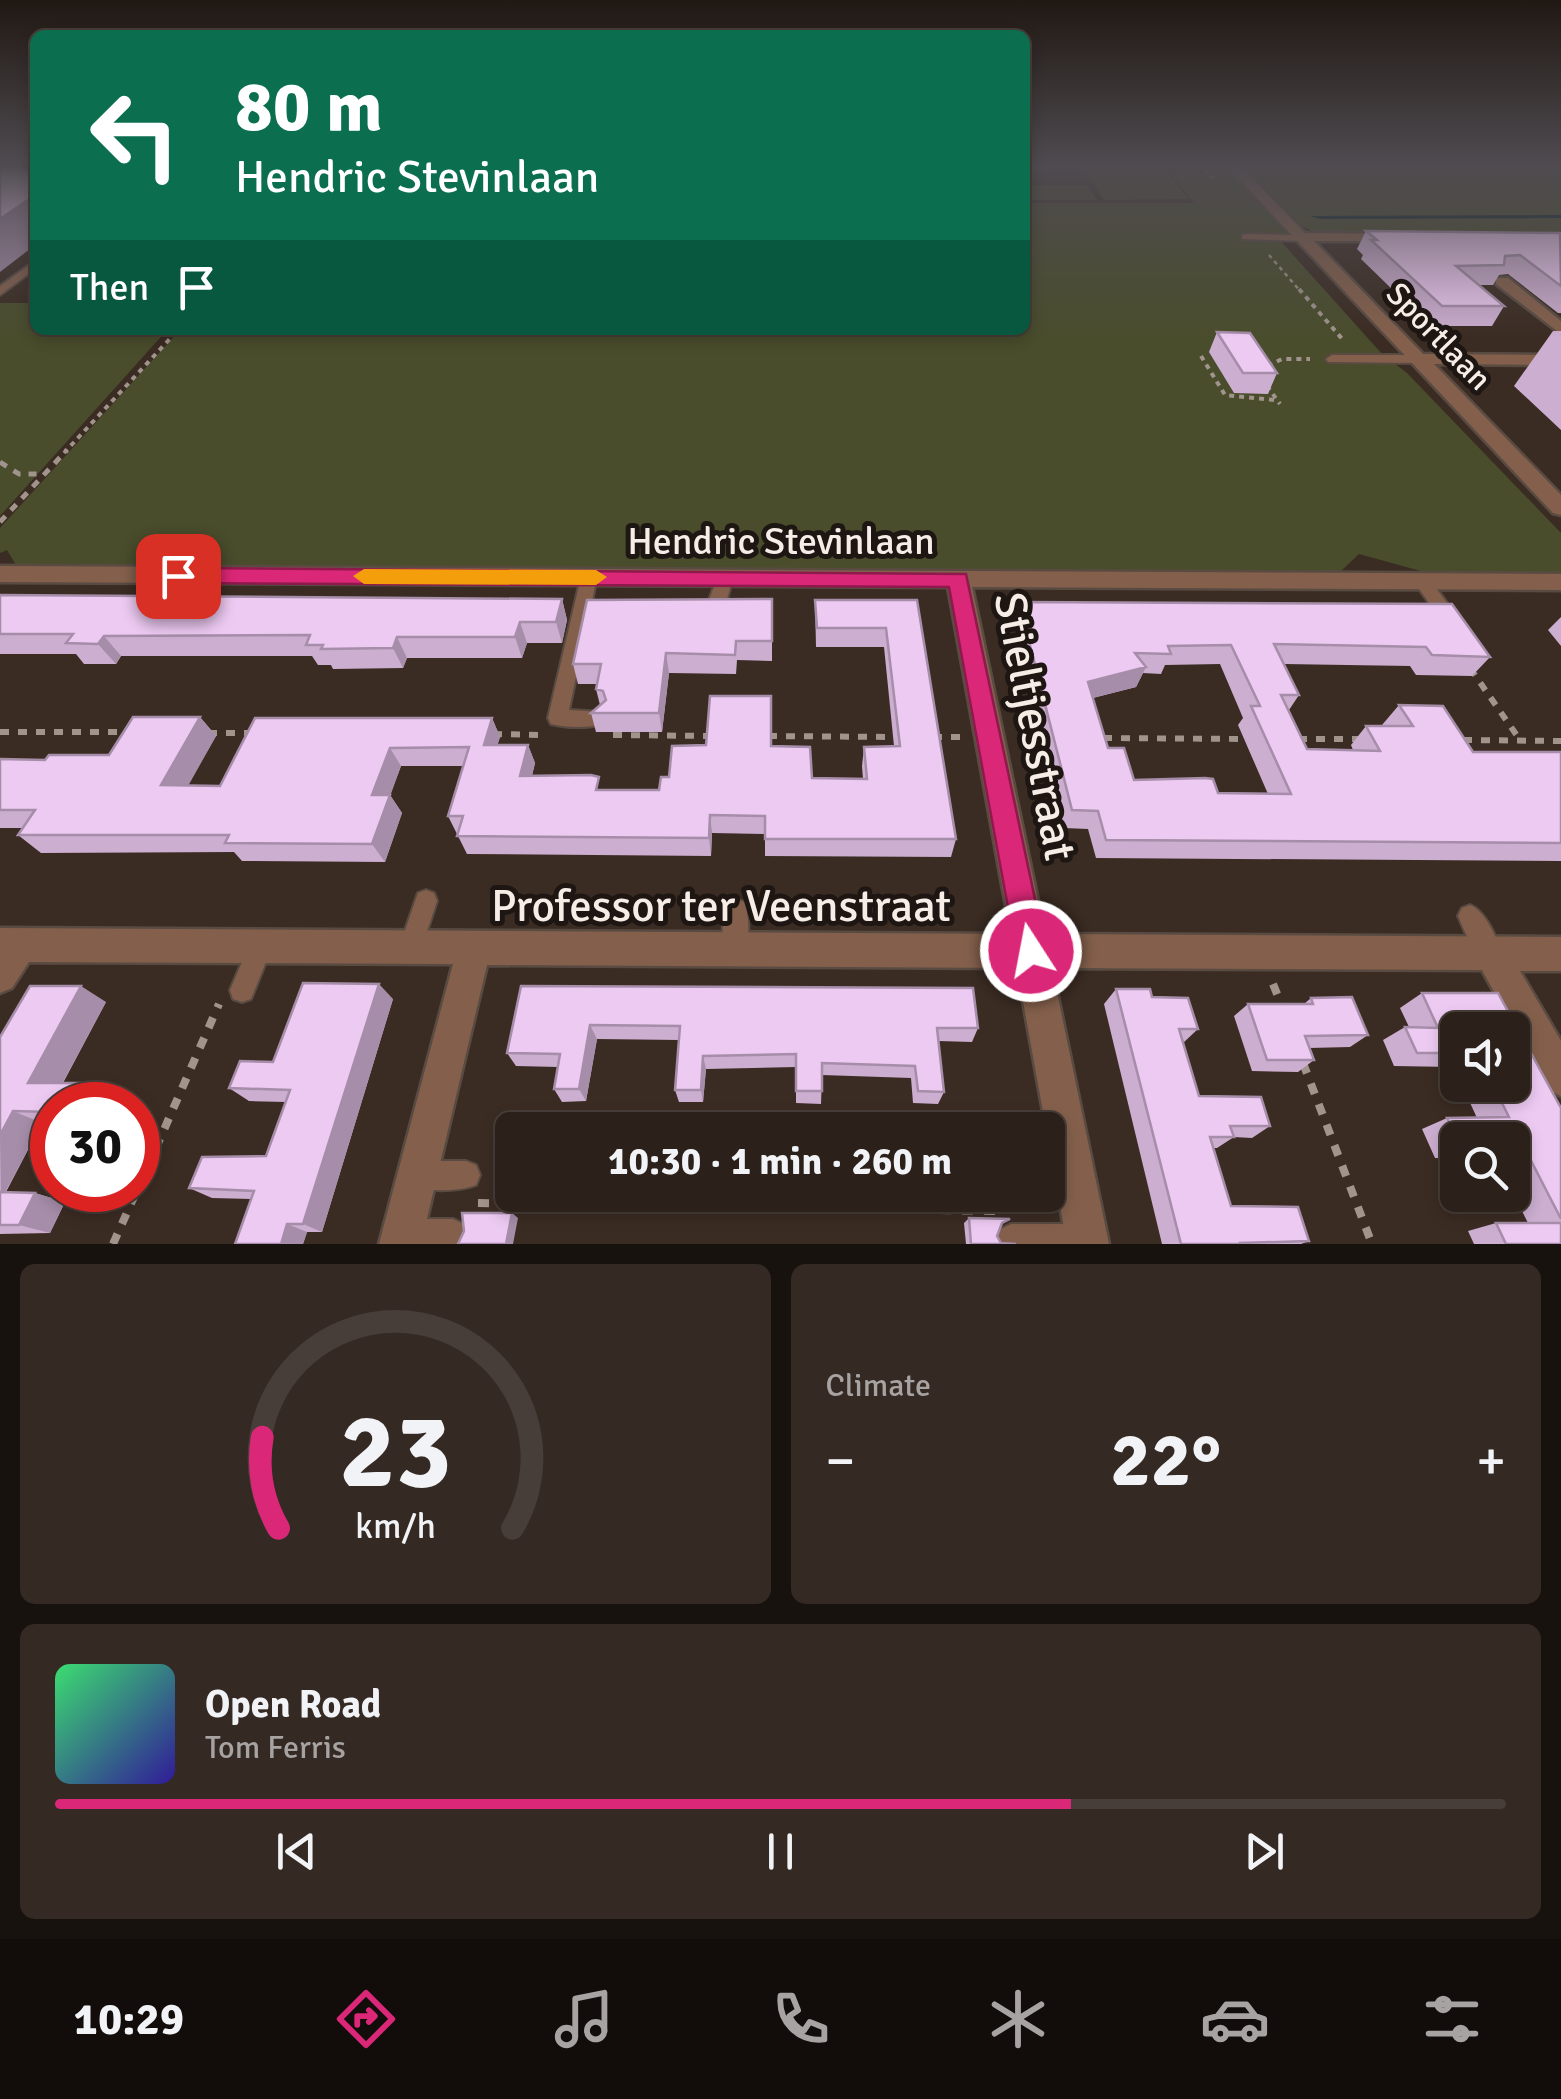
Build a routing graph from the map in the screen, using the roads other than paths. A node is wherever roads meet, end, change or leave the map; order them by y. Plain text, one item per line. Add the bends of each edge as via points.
1 (1286, 222) edge
2 (1296, 233) junction
3 (1250, 237) road end
4 (1408, 237) edge
5 (30, 268) edge
6 (1502, 281) edge
7 (0, 292) edge
8 (1561, 329) edge
9 (1339, 350) road end
10 (1414, 353) junction
11 (1510, 359) junction
12 (1561, 360) edge
13 (1525, 374) dead end
14 (1561, 508) edge
15 (0, 574) edge
16 (589, 577) junction
17 (959, 580) junction
18 (724, 582) junction
19 (1422, 582) junction
20 (1561, 582) edge
21 (722, 606) edge
22 (1443, 610) edge
23 (596, 727) edge
24 (426, 901) dead end
25 (736, 910) dead end
26 (1470, 916) dead end
27 (10, 945) edge
28 (260, 947) junction
29 (411, 948) junction
30 (474, 949) junction
31 (735, 949) junction
32 (1031, 951) junction
33 (1492, 954) junction
34 (1561, 954) edge
35 (0, 976) edge
36 (234, 990) road end
37 (1561, 1077) edge
38 (418, 1175) junction
39 (462, 1189) road end
40 (1010, 1225) edge
41 (453, 1234) dead end
42 (402, 1239) edge
43 (1087, 1242) edge

1 - 2 street, Sportlaan
2 - 3 lane
2 - 4 street
2 - 10 street, Sportlaan
5 - 7 lane
6 - 8 street
9 - 10 lane
10 - 11 street
10 - 14 street, Sportlaan
11 - 12 street
11 - 13 lane
15 - 16 street, Hendric Stevinlaan
16 - 18 street, Hendric Stevinlaan
16 - 23 lane via 558,718
17 - 18 street, Hendric Stevinlaan
17 - 19 street, Hendric Stevinlaan
17 - 32 street, Stieltjesstraat
18 - 21 lane
19 - 20 street, Hendric Stevinlaan
19 - 22 lane
24 - 29 lane
25 - 31 lane
26 - 33 lane
27 - 28 street, Professor ter Veenstraat
27 - 35 street
28 - 29 street, Professor ter Veenstraat
28 - 36 lane
29 - 30 street, Professor ter Veenstraat
30 - 31 street, Professor ter Veenstraat
30 - 38 street
31 - 32 street, Professor ter Veenstraat
32 - 33 street, Professor ter Veenstraat
32 - 43 street, Stieltjesstraat
33 - 34 street, Professor ter Veenstraat
33 - 37 street
38 - 39 lane
38 - 42 street
40 - 43 lane
41 - 42 lane

